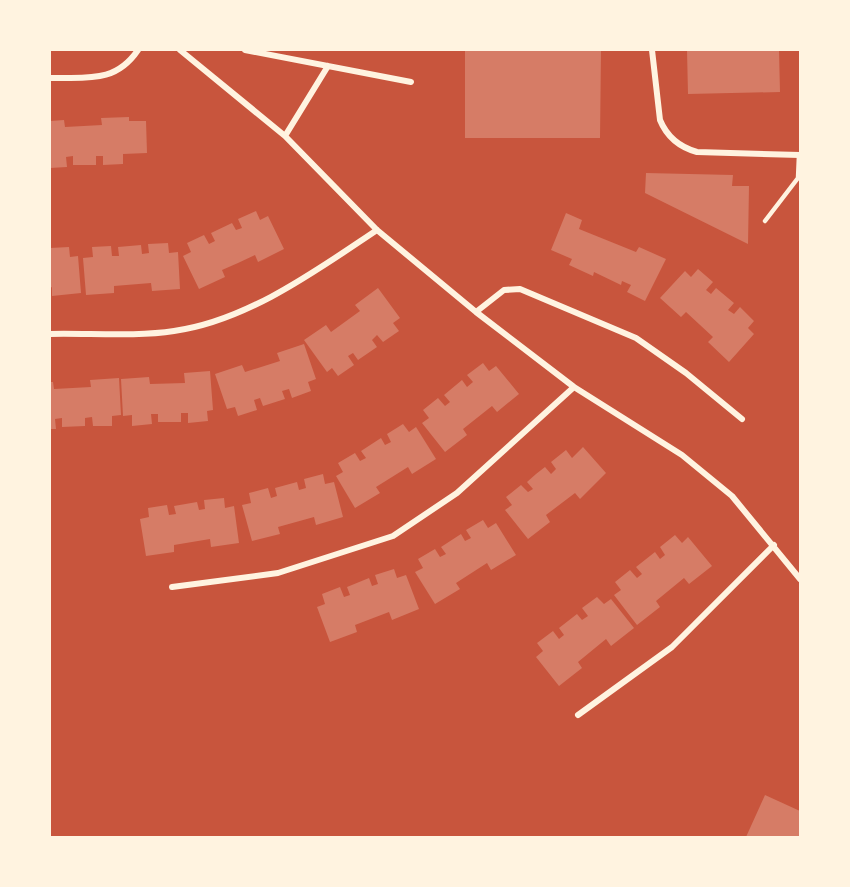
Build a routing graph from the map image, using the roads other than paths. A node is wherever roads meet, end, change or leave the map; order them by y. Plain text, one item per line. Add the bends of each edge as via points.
1 (138, 50) edge
2 (180, 50) edge
3 (245, 50) edge
4 (652, 50) edge
5 (328, 66) junction
6 (50, 78) edge
7 (411, 82) dead end
8 (285, 136) junction
9 (800, 155) edge
10 (765, 221) dead end
11 (378, 230) junction
12 (476, 312) junction
13 (50, 334) edge
14 (574, 387) junction
15 (742, 419) dead end
16 (774, 546) junction
17 (801, 579) edge
18 (172, 587) dead end
19 (578, 715) dead end

1 - 6 street via 128,64 106,77
2 - 8 street
3 - 5 street
4 - 9 street via 660,120 681,147 697,152
5 - 7 street
5 - 8 street
8 - 11 street
9 - 10 lane via 798,178
11 - 12 street
11 - 13 street via 298,283 216,321 174,331
12 - 14 street
12 - 15 street via 504,290 520,289 636,338
14 - 16 street via 682,455 732,496
14 - 18 street via 457,493 393,536 278,573
16 - 17 street
16 - 19 street via 672,647

